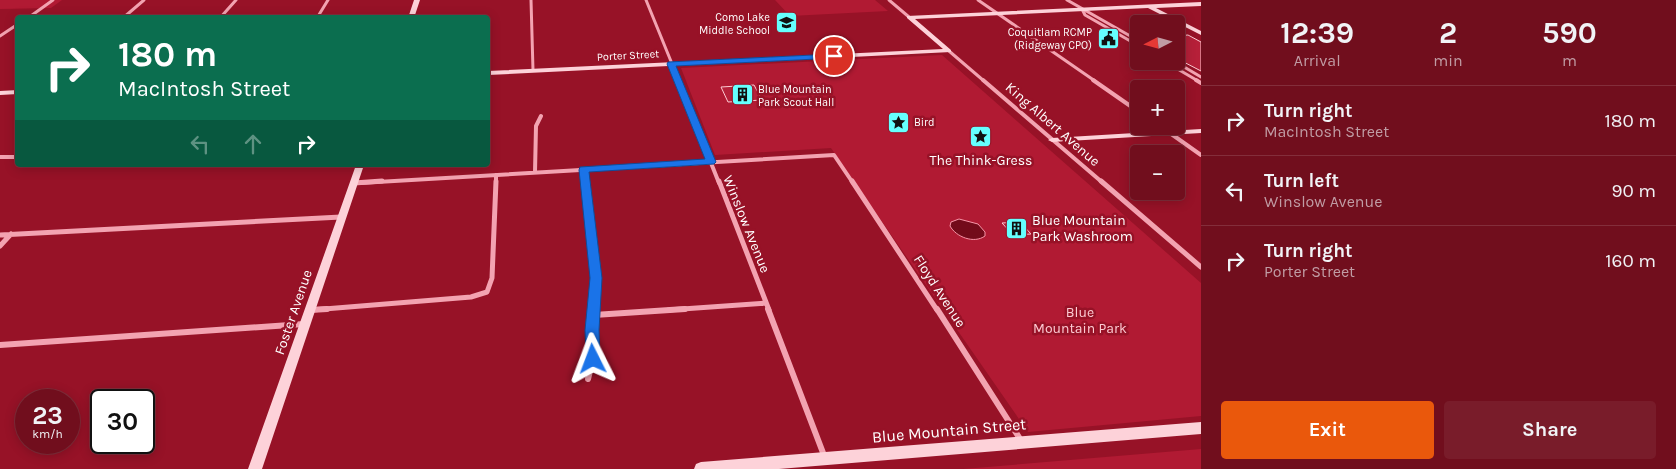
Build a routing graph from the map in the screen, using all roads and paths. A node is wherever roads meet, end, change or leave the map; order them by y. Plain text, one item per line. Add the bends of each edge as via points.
1 (53, 0) edge
2 (144, 0) edge
3 (236, 0) edge
4 (328, 0) edge
5 (417, 0) edge
6 (531, 0) edge
7 (646, 0) edge
8 (889, 0) edge
9 (978, 0) edge
10 (1067, 0) edge
11 (1128, 0) edge
12 (1136, 0) edge
13 (1201, 4) edge
14 (1144, 6) junction
15 (1082, 9) junction
16 (997, 13) junction
17 (32, 15) edge
18 (126, 15) edge
19 (223, 15) edge
20 (319, 15) edge
21 (412, 15) edge
22 (1160, 15) edge
23 (909, 17) junction
24 (15, 26) edge
25 (1185, 29) edge
26 (1201, 33) edge
27 (0, 36) edge
28 (1130, 36) edge
29 (1201, 37) edge
30 (1130, 41) edge
31 (949, 51) junction
32 (671, 64) junction
33 (1185, 68) edge
34 (533, 70) junction
35 (1179, 70) edge
36 (490, 72) edge
37 (1201, 77) edge
38 (1201, 83) edge
39 (15, 92) edge
40 (0, 93) edge
41 (1130, 106) edge
42 (541, 116) dead end
43 (1201, 131) edge
44 (1185, 132) edge
45 (1136, 135) edge
46 (1173, 135) edge
47 (1052, 140) junction
48 (1201, 155) edge
49 (0, 157) edge
50 (15, 157) edge
51 (711, 162) junction
52 (359, 167) edge
53 (584, 170) junction
54 (535, 172) junction
55 (496, 175) junction
56 (354, 183) junction
57 (342, 217) junction
58 (11, 234) junction
59 (0, 235) edge
60 (0, 246) edge
61 (1201, 267) edge
62 (766, 303) junction
63 (309, 310) junction
64 (594, 315) junction
65 (304, 324) junction
66 (0, 346) edge
67 (588, 379) dead end
68 (1201, 428) edge
69 (1022, 442) junction
70 (825, 458) junction
71 (255, 469) edge
72 (700, 469) edge

1 - 17 street
2 - 18 street
3 - 19 street
4 - 20 street
5 - 21 street
6 - 34 street
7 - 32 street, Winslow Avenue
8 - 23 street, King Albert Avenue
9 - 16 street
10 - 15 street
11 - 14 street
12 - 14 street
13 - 14 street
14 - 15 street
14 - 22 street
14 - 26 street
15 - 16 street
15 - 28 street
15 - 30 street via 1085,15
16 - 23 street
16 - 41 street
23 - 31 street, King Albert Avenue
24 - 27 street
25 - 29 street
31 - 32 street, Porter Street
31 - 47 street, King Albert Avenue
32 - 34 street, Porter Street
32 - 51 street, Winslow Avenue
33 - 37 street
34 - 36 street, Porter Street
35 - 38 street
39 - 40 street
42 - 54 street via 536,126
43 - 44 street
45 - 47 street
46 - 48 street
47 - 61 street, King Albert Avenue
49 - 50 street
51 - 53 street
51 - 62 street, Winslow Avenue
51 - 69 street, Floyd Avenue via 834,155
52 - 56 street, Foster Avenue
53 - 54 street
53 - 64 street via 596,278
54 - 55 street
55 - 56 street
55 - 63 street via 491,283 487,292 471,297
56 - 57 street, Foster Avenue
57 - 58 street
57 - 63 street, Foster Avenue
58 - 59 street
58 - 60 street
62 - 64 street
62 - 70 street, Winslow Avenue
63 - 65 street, Foster Avenue
64 - 67 street via 593,359
65 - 66 street
65 - 71 street, Foster Avenue
68 - 69 street, Blue Mountain Street
69 - 70 street, Blue Mountain Street
70 - 72 street, Blue Mountain Street

